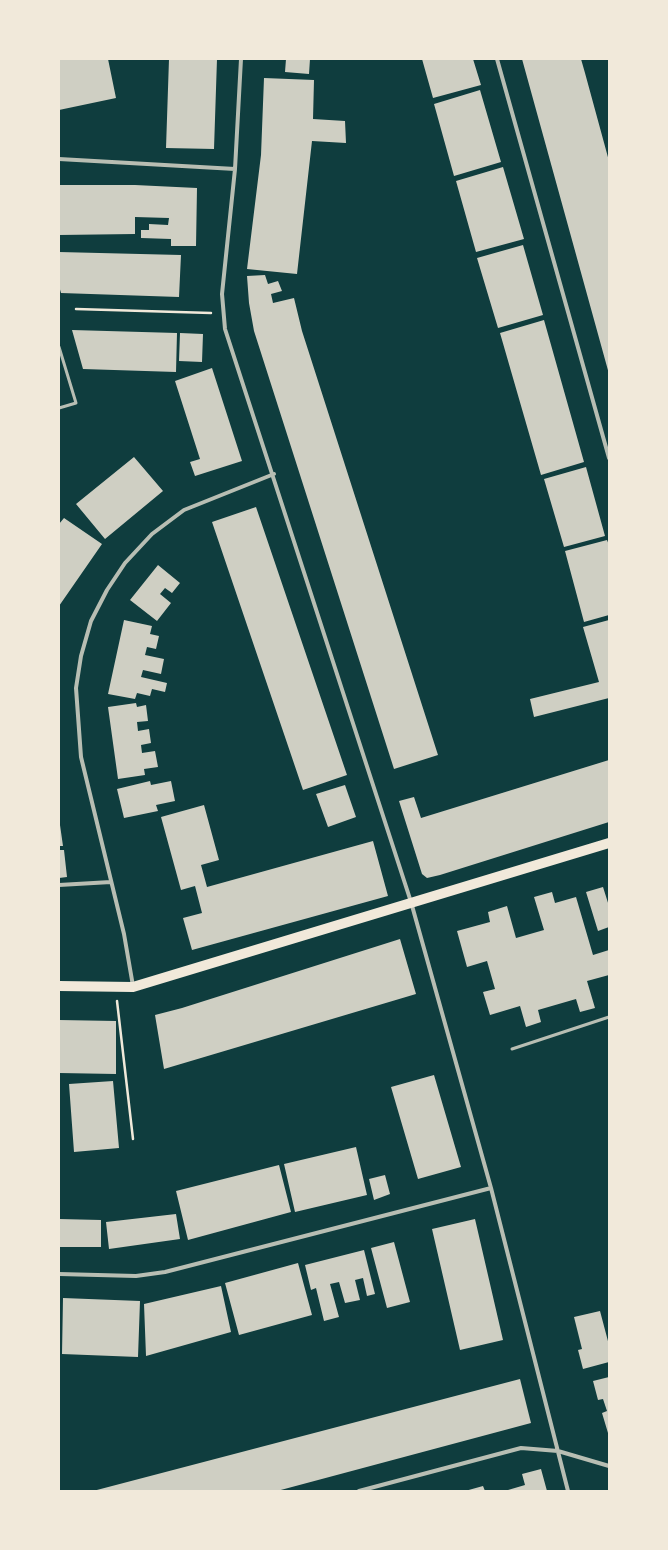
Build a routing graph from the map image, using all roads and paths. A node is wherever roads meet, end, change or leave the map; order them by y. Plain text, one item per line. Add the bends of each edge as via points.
1 (241, 59) edge
2 (497, 59) edge
3 (59, 159) edge
4 (235, 169) junction
5 (76, 309) dead end
6 (223, 313) junction
7 (59, 348) edge
8 (59, 408) edge
9 (609, 458) edge
10 (274, 474) junction
11 (609, 843) edge
12 (111, 882) junction
13 (59, 885) edge
14 (411, 902) junction
15 (59, 986) edge
16 (133, 987) junction
17 (116, 988) junction
18 (609, 1017) edge
19 (512, 1049) dead end
20 (133, 1139) dead end
21 (491, 1188) junction
22 (59, 1274) edge
23 (558, 1451) junction
24 (609, 1466) edge
25 (359, 1491) edge
26 (568, 1491) edge

1 - 4 street
2 - 9 street
3 - 4 street
4 - 6 street via 222,294
5 - 6 path
6 - 10 street via 225,329
7 - 8 lane via 76,403
10 - 12 street via 184,510 152,534 125,563 91,621 80,656 76,688 77,715 81,757
10 - 14 street
11 - 14 main road
12 - 13 street
12 - 16 street via 124,934
14 - 16 main road
14 - 21 street
15 - 17 main road
16 - 17 main road
17 - 20 path
18 - 19 lane
21 - 22 street via 165,1272 136,1276
21 - 23 street
23 - 24 street
23 - 25 street via 521,1448
23 - 26 street

